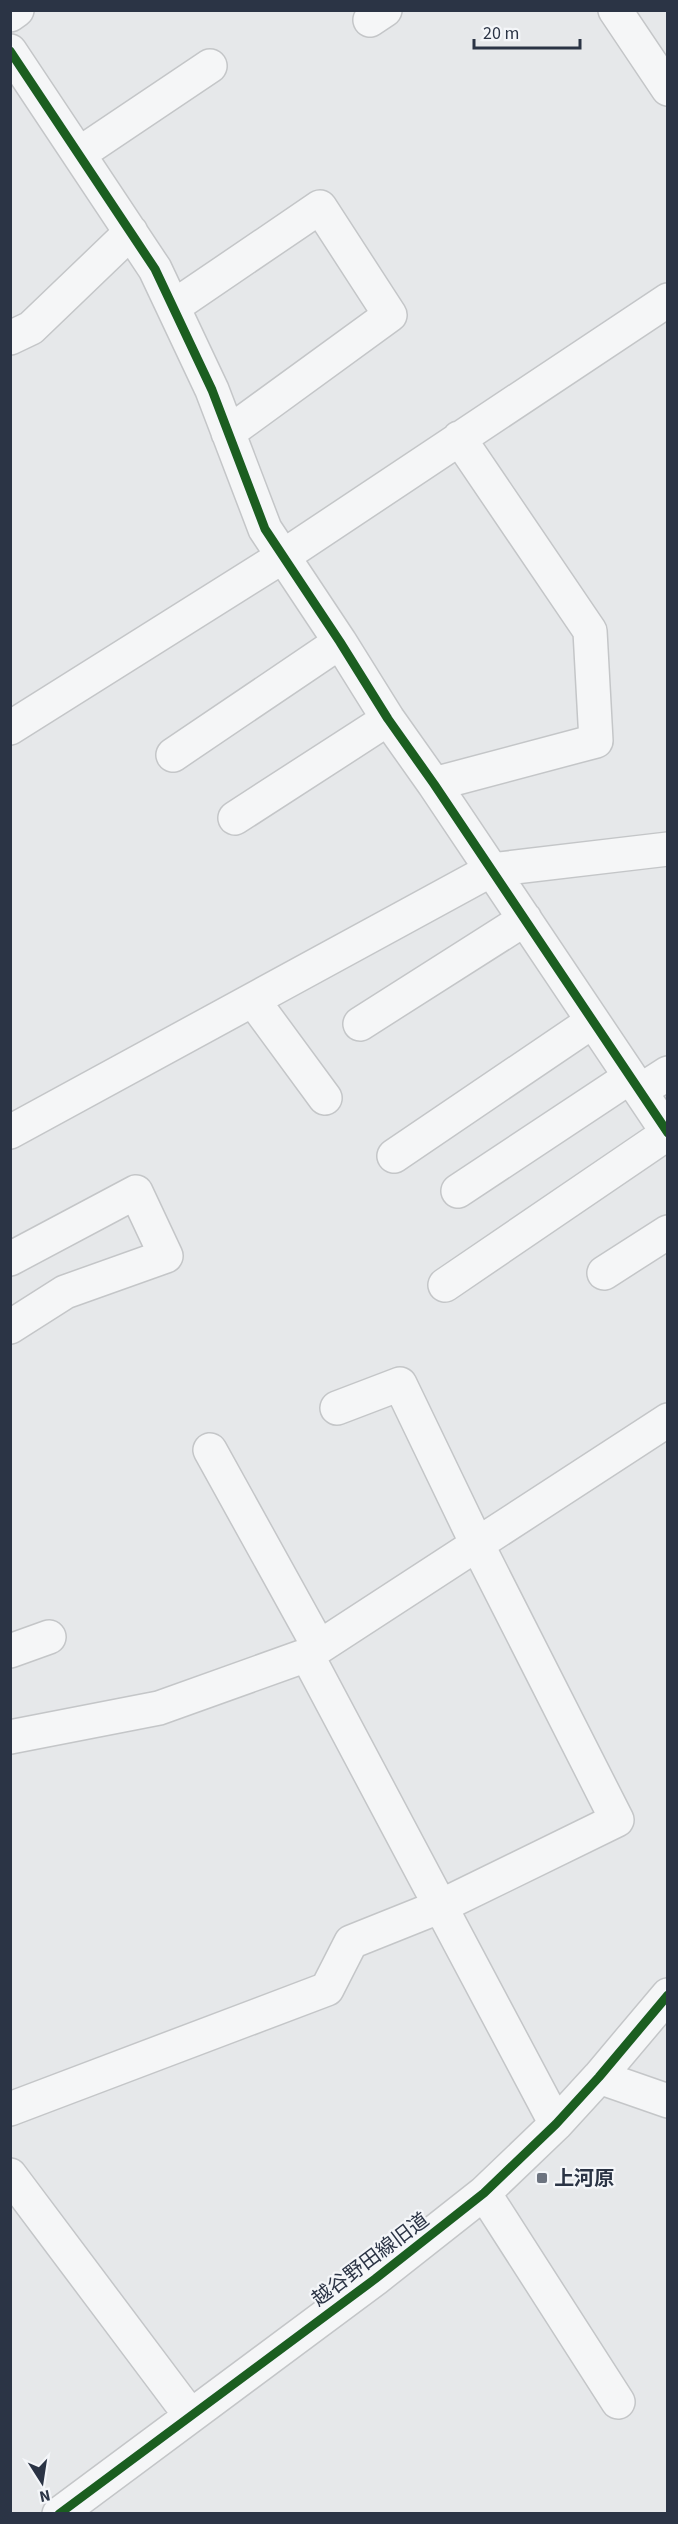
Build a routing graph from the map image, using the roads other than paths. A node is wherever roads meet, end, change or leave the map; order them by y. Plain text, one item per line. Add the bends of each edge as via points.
1 (17, 10) edge
2 (615, 10) edge
3 (10, 15) edge
4 (10, 51) edge
5 (210, 66) dead end
6 (668, 89) edge
7 (79, 154) junction
8 (131, 232) junction
9 (668, 300) edge
10 (173, 307) junction
11 (10, 339) edge
12 (228, 433) junction
13 (459, 438) junction
14 (282, 557) junction
15 (340, 642) junction
16 (388, 720) junction
17 (10, 728) edge
18 (173, 755) dead end
19 (434, 784) junction
20 (234, 818) dead end
21 (668, 849) edge
22 (491, 870) junction
23 (525, 919) junction
24 (253, 1000) junction
25 (593, 1021) junction
26 (360, 1024) dead end
27 (668, 1073) edge
28 (635, 1084) junction
29 (325, 1098) dead end
30 (10, 1132) edge
31 (668, 1133) edge
32 (394, 1156) dead end
33 (458, 1191) dead end
34 (668, 1232) edge
35 (10, 1258) edge
36 (604, 1273) dead end
37 (445, 1286) dead end
38 (10, 1328) edge
39 (337, 1408) dead end
40 (668, 1420) edge
41 (210, 1450) dead end
42 (477, 1544) junction
43 (49, 1637) dead end
44 (10, 1651) edge
45 (313, 1651) junction
46 (10, 1737) edge
47 (441, 1906) junction
48 (668, 1995) edge
49 (599, 2078) junction
50 (668, 2101) edge
51 (10, 2109) edge
52 (555, 2124) junction
53 (10, 2175) edge
54 (484, 2193) junction
55 (618, 2402) dead end
56 (190, 2415) junction
57 (59, 2514) edge

1 - 3 street
2 - 6 street
4 - 7 street
5 - 7 street
7 - 8 street
8 - 10 street
8 - 11 street via 31,328
9 - 13 street
10 - 12 street
10 - 12 street via 320,207 390,315
12 - 14 street via 265,529
13 - 14 street
13 - 19 street via 591,631 596,741
14 - 15 street
14 - 17 street
15 - 16 street
15 - 18 street
16 - 19 street
16 - 20 street
19 - 22 street
21 - 22 street
22 - 23 street
22 - 24 street
23 - 25 street
23 - 26 street
24 - 29 street
24 - 30 street
25 - 28 street
25 - 32 street
27 - 28 street
28 - 31 street
28 - 33 street
31 - 37 street
34 - 36 street
35 - 38 street via 136,1192 166,1256 65,1292
39 - 42 street via 400,1384
40 - 42 street
41 - 45 street
42 - 45 street
42 - 47 street via 617,1820
43 - 44 street
45 - 46 street via 159,1708
45 - 47 street
47 - 51 street via 351,1942 327,1989
47 - 52 street
48 - 49 street, 越谷野田線旧道
49 - 50 street
49 - 52 street, 越谷野田線旧道
52 - 54 street, 越谷野田線旧道
53 - 56 street
54 - 55 street
54 - 56 street, 越谷野田線旧道
56 - 57 street, 越谷野田線旧道

